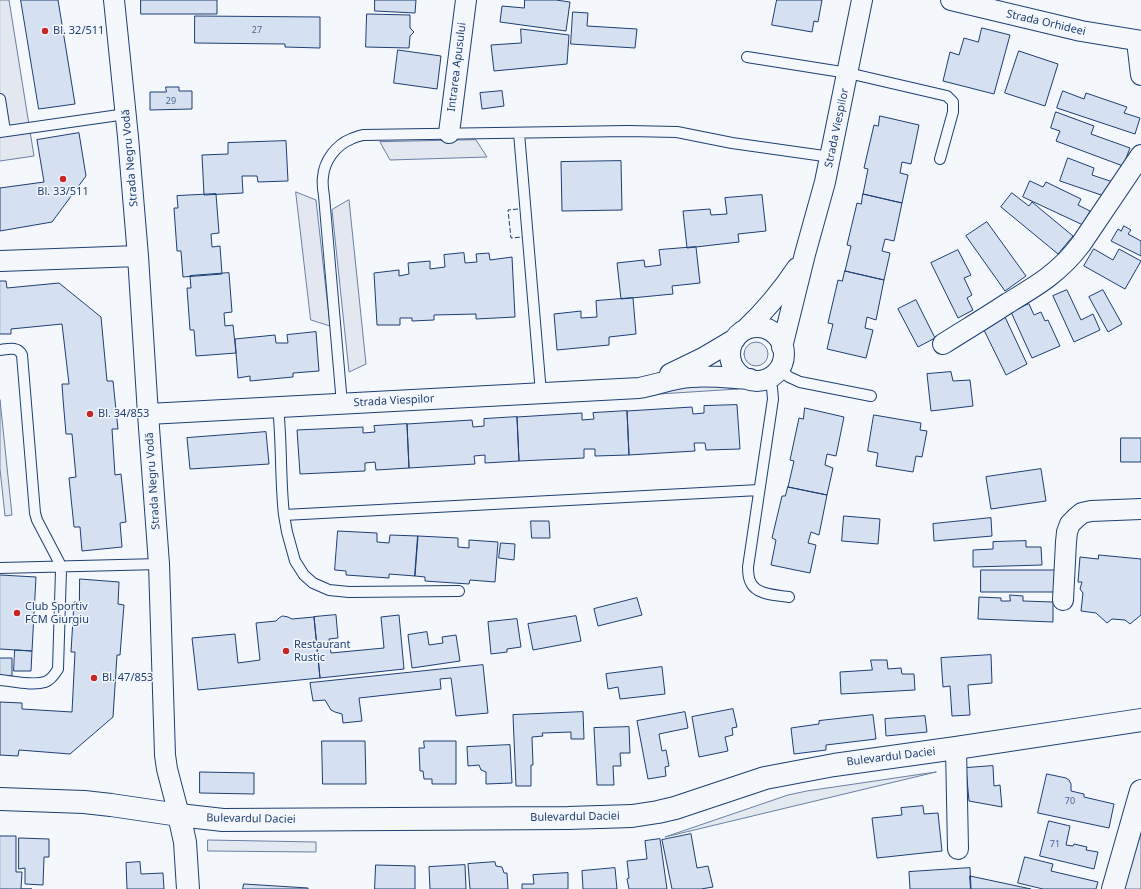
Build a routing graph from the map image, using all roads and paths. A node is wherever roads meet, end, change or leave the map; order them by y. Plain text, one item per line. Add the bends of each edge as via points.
1 (114, 0) edge
2 (466, 0) edge
3 (862, 0) edge
4 (951, 0) edge
5 (1004, 6) edge
6 (1139, 41) edge
7 (747, 57) dead end
8 (848, 74) junction
9 (1141, 75) edge
10 (0, 99) edge
11 (126, 114) junction
12 (2, 131) edge
13 (449, 133) junction
14 (519, 133) junction
15 (1141, 156) edge
16 (831, 157) junction
17 (940, 160) dead end
18 (805, 254) junction
19 (138, 256) junction
20 (0, 261) edge
21 (740, 334) junction
22 (943, 344) dead end
23 (782, 347) junction
24 (0, 350) edge
25 (766, 375) junction
26 (639, 388) junction
27 (540, 393) junction
28 (871, 396) dead end
29 (342, 404) junction
30 (278, 407) junction
31 (148, 414) junction
32 (759, 490) junction
33 (1141, 509) edge
34 (284, 515) junction
35 (159, 564) junction
36 (61, 567) junction
37 (0, 568) edge
38 (459, 591) dead end
39 (788, 597) dead end
40 (1064, 600) dead end
41 (0, 680) edge
42 (1141, 720) edge
43 (956, 748) junction
44 (1141, 791) edge
45 (0, 799) edge
46 (179, 815) junction
47 (958, 849) dead end
48 (188, 889) edge
49 (1113, 889) edge

1 - 11 street, Strada Negru Vodă
2 - 13 street, Intrarea Apusului
3 - 8 street, Strada Viespilor
4 - 5 street, Strada Orhideei
5 - 6 street, Strada Orhideei via 1081,31
6 - 9 street
7 - 8 lane
8 - 16 street, Strada Viespilor
8 - 17 lane via 947,96 953,102 953,112
10 - 12 lane
11 - 12 lane
11 - 19 street, Strada Negru Vodă
13 - 14 lane
13 - 29 lane via 363,135 350,139 340,146 327,161 323,177 324,196
14 - 16 lane via 677,132
14 - 27 lane
15 - 22 street via 1063,266
16 - 18 street, Strada Viespilor
18 - 21 street, Strada Viespilor via 777,298
18 - 23 street, Strada Viespilor
19 - 20 street
19 - 31 street, Strada Negru Vodă
21 - 23 street via 754,327 763,328 778,338
21 - 25 street via 731,347 731,361 738,373 746,378
21 - 26 street, Strada Viespilor via 703,358
23 - 25 street, Strada Viespilor via 782,360
24 - 36 lane via 16,348 22,355 35,513
25 - 26 street, Strada Viespilor via 690,377
25 - 28 lane via 789,377 800,382
25 - 32 lane via 772,388 773,399
26 - 27 street, Strada Viespilor
27 - 29 street, Strada Viespilor
29 - 30 street, Strada Viespilor
30 - 31 street, Strada Viespilor
30 - 34 lane
31 - 35 street, Strada Negru Vodă
32 - 34 lane
32 - 39 lane via 748,576 757,590
33 - 40 street via 1091,511 1082,513 1070,524 1066,542
34 - 38 lane via 295,561 313,583 329,590
35 - 36 lane
35 - 46 street, Strada Negru Vodă via 165,755
36 - 37 lane
36 - 41 lane via 58,669 54,676 45,682
42 - 43 street, Bulevardul Daciei
43 - 46 street, Bulevardul Daciei via 834,765 765,778 675,808 632,816 223,820
43 - 47 street
44 - 49 street
45 - 46 street, Bulevardul Daciei via 84,802
46 - 48 street, Strada Negru Vodă via 186,842

